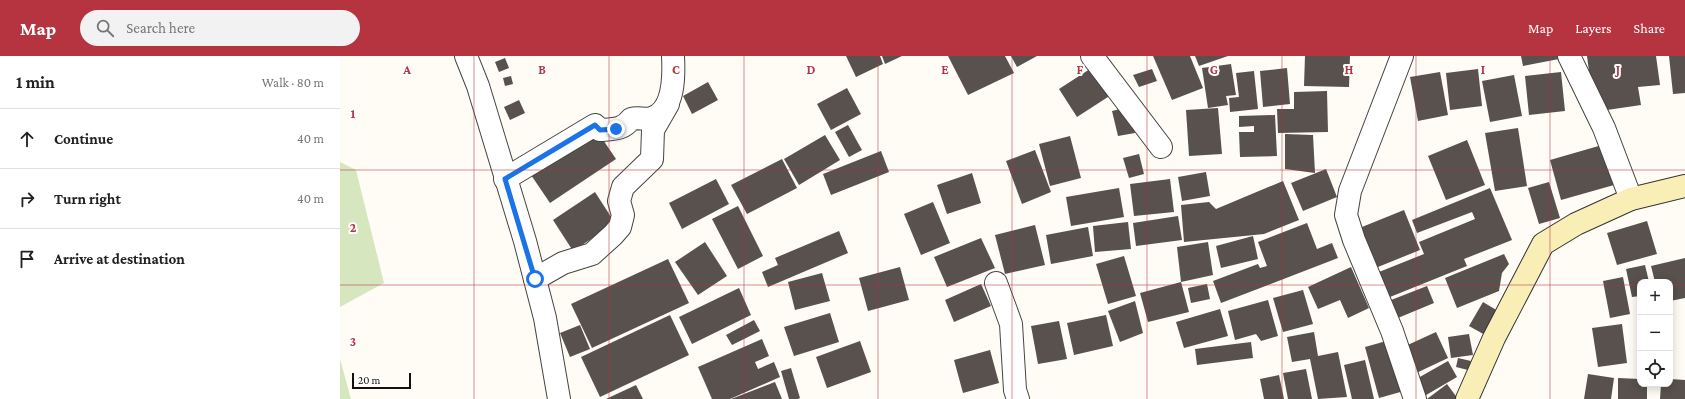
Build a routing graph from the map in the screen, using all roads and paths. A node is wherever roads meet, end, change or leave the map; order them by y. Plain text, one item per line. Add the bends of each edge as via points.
1 (466, 56) edge
2 (673, 56) edge
3 (1092, 56) edge
4 (1402, 56) edge
5 (1569, 56) edge
6 (668, 104) junction
7 (1161, 147) dead end
8 (505, 179) junction
9 (1685, 186) edge
10 (1631, 199) junction
11 (535, 279) junction
12 (996, 283) dead end
13 (559, 399) edge
14 (1018, 399) edge
15 (1415, 399) edge
16 (1467, 399) edge

1 - 8 street via 478,86
2 - 6 street via 673,79
3 - 7 street
4 - 15 street via 1350,191 1346,215 1392,331
5 - 10 street via 1604,128
6 - 8 street via 658,115 631,119 625,126 616,129 600,130 595,125
6 - 11 street via 653,130 652,159 623,187 619,201 623,215 620,227 592,254 563,263
8 - 11 street
9 - 10 street
10 - 16 street via 1576,224 1543,244 1494,338
11 - 13 street via 545,318
12 - 14 street via 1011,324 1015,390

